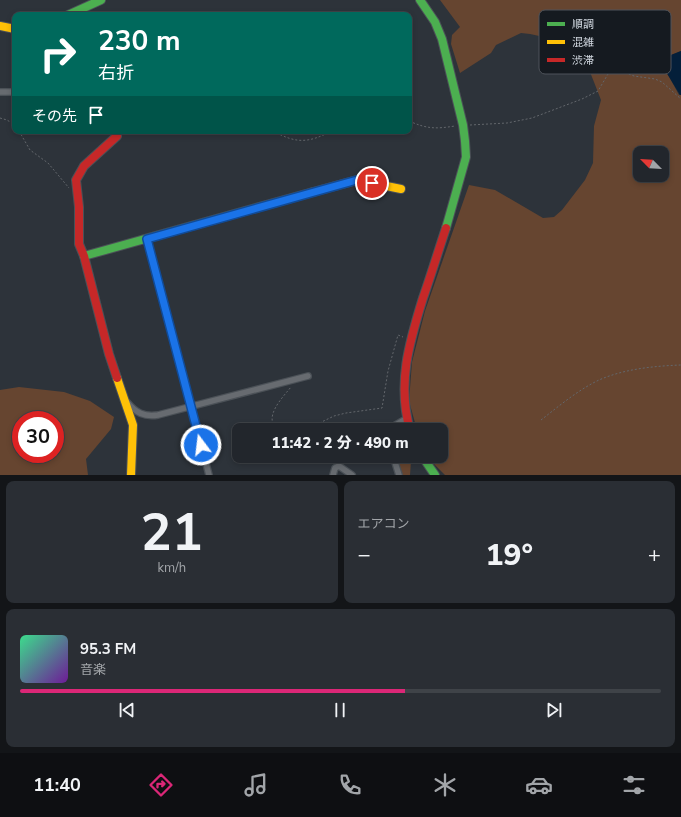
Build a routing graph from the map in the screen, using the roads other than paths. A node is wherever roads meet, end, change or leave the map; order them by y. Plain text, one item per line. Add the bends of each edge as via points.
1 (101, 0) edge
2 (420, 0) edge
3 (74, 12) edge
4 (0, 26) edge
5 (12, 28) edge
6 (0, 92) edge
7 (12, 92) edge
8 (116, 134) edge
9 (401, 189) dead end
10 (147, 239) junction
11 (84, 256) junction
12 (308, 376) dead end
13 (125, 400) junction
14 (191, 407) junction
15 (406, 419) junction
16 (399, 423) edge
17 (407, 423) edge
18 (395, 463) edge
19 (427, 463) edge
20 (131, 475) edge
21 (209, 475) edge
22 (333, 475) edge
23 (352, 475) edge
24 (399, 475) edge
25 (435, 475) edge

1 - 3 street
2 - 15 street via 436,22 442,39 463,124 466,157 410,340 403,380
4 - 5 street
6 - 7 street
8 - 11 street via 84,166 76,180 79,244
9 - 10 street via 357,180
10 - 11 street
10 - 14 street
11 - 13 street via 109,354
12 - 14 street
13 - 14 street via 135,412 148,416
13 - 20 street via 133,425
14 - 21 street
15 - 16 street
15 - 17 street
18 - 24 street
19 - 25 street
22 - 23 street via 335,468 339,466

